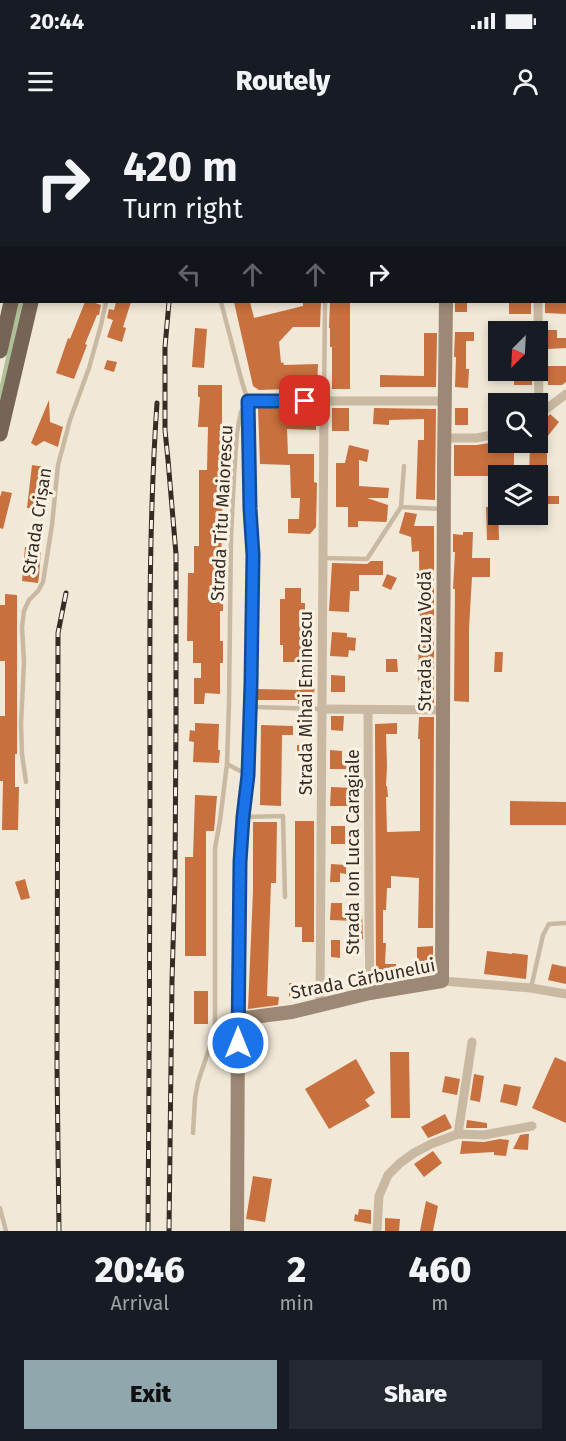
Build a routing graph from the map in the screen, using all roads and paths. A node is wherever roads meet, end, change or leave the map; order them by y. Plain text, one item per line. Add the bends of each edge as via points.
1 (11, 303) edge
2 (31, 303) edge
3 (106, 303) edge
4 (222, 303) edge
5 (325, 303) edge
6 (446, 303) edge
7 (538, 303) edge
8 (0, 351) edge
9 (538, 393) edge
10 (566, 394) edge
11 (248, 401) junction
12 (324, 401) junction
13 (445, 401) junction
14 (548, 408) edge
15 (0, 434) edge
16 (488, 436) edge
17 (444, 438) junction
18 (404, 466) dead end
19 (401, 507) junction
20 (444, 510) junction
21 (323, 558) junction
22 (251, 707) junction
23 (322, 709) junction
24 (368, 710) junction
25 (443, 710) junction
26 (226, 764) junction
27 (248, 775) junction
28 (26, 782) dead end
29 (243, 817) junction
30 (285, 897) dead end
31 (566, 923) edge
32 (442, 981) junction
33 (531, 988) junction
34 (370, 993) junction
35 (566, 994) edge
36 (320, 1006) junction
37 (238, 1019) junction
38 (472, 1042) dead end
39 (532, 1126) dead end
40 (193, 1133) dead end
41 (458, 1134) junction
42 (0, 1208) edge
43 (6, 1231) edge
44 (237, 1231) edge
45 (377, 1231) edge

1 - 8 main road
2 - 15 main road
3 - 28 lane, Strada Crișan via 58,465 43,582 24,612 21,724
4 - 11 lane
5 - 12 lane
6 - 13 main road, Strada Cuza Vodă
7 - 9 street
10 - 14 street
11 - 12 street
11 - 22 lane, Strada Titu Maiorescu via 253,555
11 - 26 lane, Strada Titu Maiorescu via 239,422 234,476
12 - 13 street
12 - 21 street, Strada Mihai Eminescu
13 - 17 main road, Strada Cuza Vodă
16 - 17 street
17 - 20 main road, Strada Cuza Vodă
18 - 19 lane
19 - 20 lane
19 - 21 lane via 367,559
20 - 25 main road, Strada Cuza Vodă
21 - 23 street, Strada Mihai Eminescu
22 - 23 lane
22 - 27 lane, Strada Titu Maiorescu
23 - 24 street
23 - 36 street, Strada Mihai Eminescu
24 - 25 street
24 - 34 street, Strada Ion Luca Caragiale
25 - 32 main road, Strada Cuza Vodă
26 - 27 lane
26 - 40 lane, Strada Titu Maiorescu via 215,848 214,1031 198,1082
27 - 29 lane, Strada Titu Maiorescu
29 - 30 lane via 284,816
29 - 37 lane, Strada Titu Maiorescu
31 - 33 lane via 549,924 543,935
32 - 33 street, Strada Cărbunelui
32 - 34 main road, Strada Cărbunelui
33 - 35 street, Strada Cărbunelui
34 - 36 main road, Strada Cărbunelui
36 - 37 main road, Strada Cărbunelui
37 - 44 main road
38 - 41 street
39 - 41 street via 484,1135
41 - 45 street via 414,1153 388,1175 379,1196
42 - 43 lane

